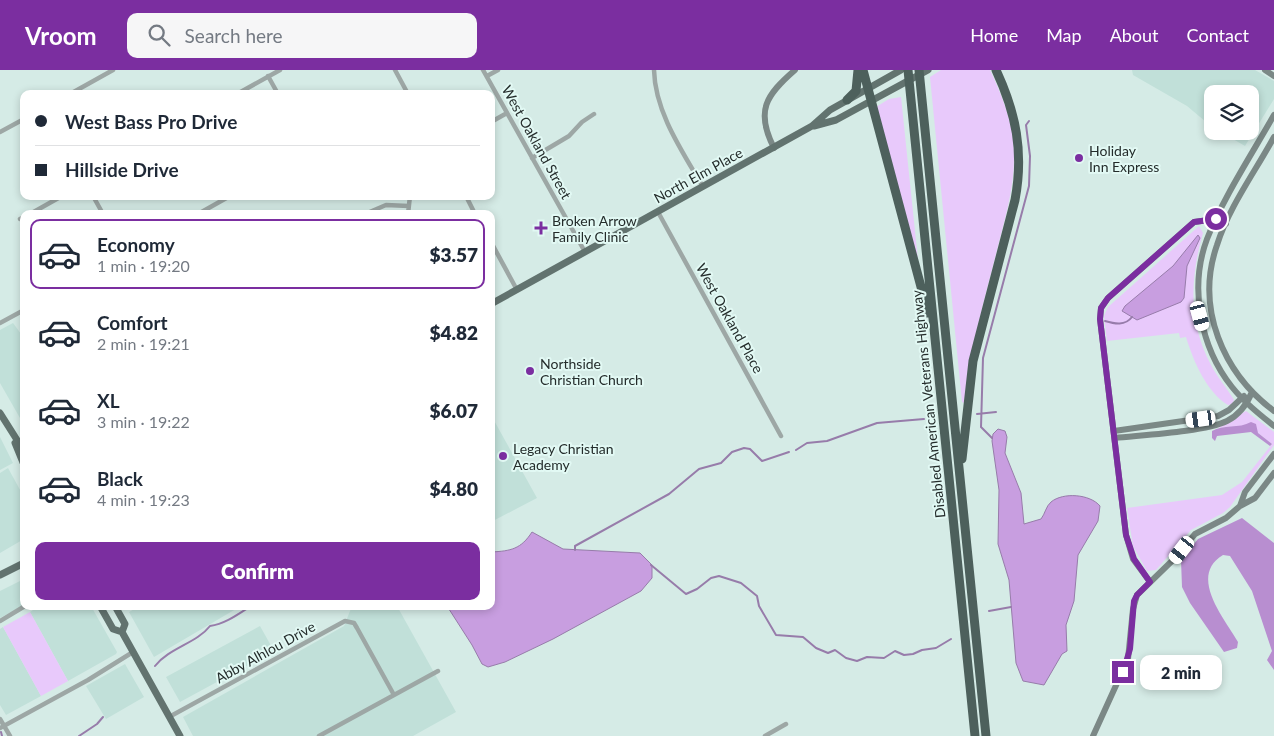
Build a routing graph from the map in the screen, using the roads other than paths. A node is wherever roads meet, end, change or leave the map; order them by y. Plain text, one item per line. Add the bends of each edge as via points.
1 (112, 70) edge
2 (280, 70) edge
3 (395, 70) edge
4 (483, 70) edge
5 (498, 70) edge
6 (654, 70) edge
7 (795, 70) edge
8 (858, 70) edge
9 (863, 70) edge
10 (901, 70) edge
11 (908, 70) edge
12 (919, 70) edge
13 (928, 70) edge
14 (996, 70) edge
15 (1265, 70) edge
16 (268, 76) junction
17 (487, 76) junction
18 (1274, 76) edge
19 (870, 87) junction
20 (77, 90) edge
21 (244, 90) edge
22 (276, 90) edge
23 (406, 90) edge
24 (495, 90) edge
25 (495, 90) edge
26 (847, 100) junction
27 (873, 100) junction
28 (508, 113) junction
29 (594, 114) dead end
30 (1274, 115) edge
31 (495, 120) edge
32 (20, 121) edge
33 (812, 126) junction
34 (0, 132) edge
35 (1274, 137) edge
36 (774, 148) junction
37 (532, 158) junction
38 (703, 187) junction
39 (55, 200) edge
40 (223, 200) edge
41 (409, 200) edge
42 (408, 206) junction
43 (37, 210) edge
44 (205, 210) edge
45 (374, 210) edge
46 (408, 210) edge
47 (658, 212) junction
48 (1216, 219) junction
49 (1226, 224) junction
50 (495, 249) edge
51 (585, 252) junction
52 (517, 290) junction
53 (495, 302) edge
54 (20, 312) edge
55 (0, 323) edge
56 (934, 337) junction
57 (1252, 392) junction
58 (1242, 398) junction
59 (1247, 403) junction
60 (1274, 411) edge
61 (0, 414) edge
62 (1274, 426) edge
63 (11, 433) junction
64 (1114, 435) junction
65 (781, 436) dead end
66 (20, 445) edge
67 (1274, 454) edge
68 (20, 455) edge
69 (1274, 473) edge
70 (960, 479) junction
71 (1240, 506) junction
72 (20, 565) edge
73 (0, 575) edge
74 (1150, 582) junction
75 (20, 609) edge
76 (102, 610) edge
77 (117, 610) edge
78 (0, 621) edge
79 (122, 632) junction
80 (133, 652) junction
81 (438, 671) dead end
82 (394, 695) junction
83 (169, 717) junction
84 (0, 719) edge
85 (786, 724) dead end
86 (2, 727) edge
87 (1095, 734) edge
88 (10, 736) edge
89 (180, 736) edge
90 (319, 736) edge
91 (764, 736) edge
92 (976, 736) edge
93 (986, 736) edge

1 - 20 street
2 - 16 street
3 - 23 street
4 - 17 street, West Oakland Street
5 - 17 street
6 - 38 street via 664,114
7 - 36 street via 774,89 765,108 764,126
8 - 26 highway via 856,91
9 - 19 highway
10 - 19 main road, North Elm Place
11 - 56 highway, Disabled American Veterans Highway
12 - 70 highway, Disabled American Veterans Highway
13 - 27 main road, North Elm Place
14 - 70 highway via 1015,121 1020,150 1019,177 973,361
15 - 18 street
16 - 21 street
16 - 22 street
17 - 24 street, West Oakland Street
19 - 26 main road, North Elm Place
19 - 27 highway
25 - 28 street, West Oakland Street
26 - 33 main road, North Elm Place
27 - 33 main road, North Elm Place via 836,120
27 - 56 highway
28 - 31 street
28 - 37 street, West Oakland Street
29 - 37 street via 569,136
30 - 48 street
32 - 34 street
33 - 36 main road, North Elm Place
35 - 49 street
36 - 38 main road, North Elm Place
37 - 51 street, West Oakland Street
38 - 47 main road, North Elm Place
39 - 43 street
40 - 44 street
41 - 42 street
42 - 45 street via 386,205
42 - 46 street
47 - 51 main road, North Elm Place
47 - 65 street, West Oakland Place
48 - 49 street
48 - 58 street via 1206,241 1200,267 1200,316 1220,370
48 - 64 street via 1194,222 1108,298 1101,308
49 - 57 street via 1216,246 1210,273 1212,320 1228,361
50 - 52 street
51 - 52 main road, North Elm Place
52 - 53 main road, North Elm Place
54 - 55 street
56 - 92 highway, Disabled American Veterans Highway
57 - 58 street
57 - 59 street
57 - 60 street
58 - 59 street
58 - 64 street via 1218,416
59 - 62 street
59 - 64 street via 1226,421 1211,426
61 - 63 main road
63 - 66 main road
63 - 68 main road
64 - 74 street via 1129,548 1139,569
67 - 71 street via 1244,492
69 - 71 street via 1255,498
70 - 93 highway, Disabled American Veterans Highway
71 - 74 street via 1226,518 1195,534
72 - 73 main road
74 - 87 street via 1134,601 1128,659
75 - 78 street
76 - 79 main road via 113,629
77 - 79 main road via 125,624
79 - 80 main road
80 - 83 main road
80 - 86 street
81 - 82 street
82 - 83 street, Abby Alhlou Drive via 354,623 346,621
82 - 90 street
83 - 89 main road
84 - 86 street
85 - 91 street
86 - 88 street

